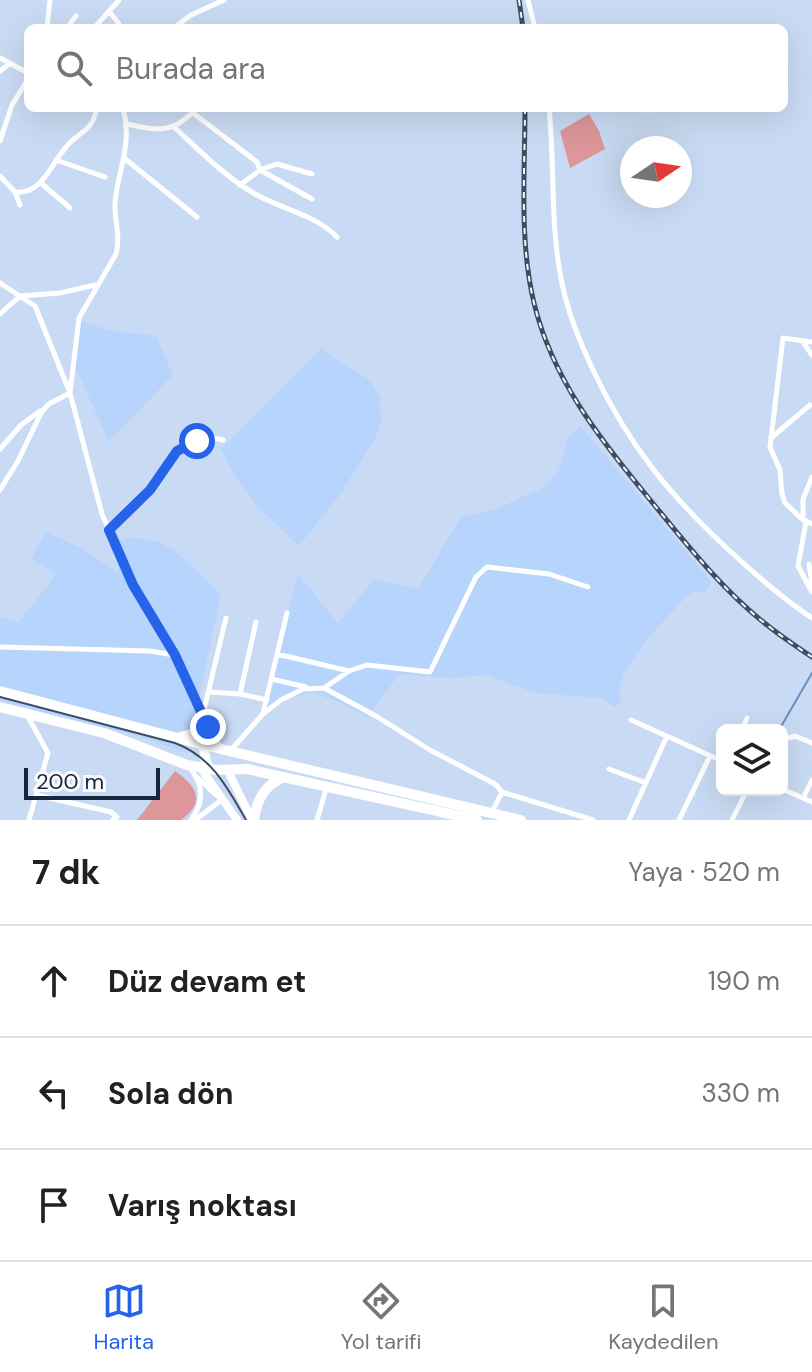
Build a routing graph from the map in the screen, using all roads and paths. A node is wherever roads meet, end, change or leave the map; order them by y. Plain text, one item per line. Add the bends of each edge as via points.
1 (50, 0) edge
2 (119, 0) edge
3 (224, 0) edge
4 (528, 0) edge
5 (109, 11) junction
6 (76, 16) dead end
7 (47, 24) edge
8 (70, 24) edge
9 (98, 24) edge
10 (119, 24) edge
11 (179, 24) edge
12 (534, 24) edge
13 (0, 58) edge
14 (9, 64) junction
15 (0, 71) edge
16 (24, 73) edge
17 (24, 83) edge
18 (95, 112) edge
19 (124, 112) edge
20 (193, 112) edge
21 (197, 112) edge
22 (549, 112) edge
23 (127, 124) junction
24 (174, 127) junction
25 (0, 141) edge
26 (124, 158) junction
27 (56, 160) junction
28 (260, 170) junction
29 (312, 174) dead end
30 (0, 176) edge
31 (105, 177) dead end
32 (41, 183) junction
33 (240, 185) junction
34 (15, 192) junction
35 (312, 199) dead end
36 (20, 205) dead end
37 (70, 208) dead end
38 (197, 217) dead end
39 (337, 237) dead end
40 (0, 283) edge
41 (96, 285) junction
42 (20, 296) junction
43 (0, 314) edge
44 (802, 341) junction
45 (812, 342) edge
46 (812, 355) edge
47 (70, 393) junction
48 (810, 405) dead end
49 (44, 408) junction
50 (770, 438) junction
51 (223, 440) dead end
52 (0, 449) edge
53 (812, 477) edge
54 (0, 490) edge
55 (807, 522) edge
56 (109, 530) junction
57 (809, 564) dead end
58 (812, 584) edge
59 (588, 587) dead end
60 (812, 592) edge
61 (287, 613) dead end
62 (226, 618) dead end
63 (812, 618) edge
64 (256, 622) dead end
65 (0, 647) edge
66 (277, 654) junction
67 (175, 655) junction
68 (349, 671) junction
69 (272, 679) junction
70 (310, 688) junction
71 (324, 688) junction
72 (0, 691) edge
73 (208, 692) junction
74 (240, 694) junction
75 (267, 700) junction
76 (0, 707) edge
77 (26, 714) junction
78 (263, 714) junction
79 (204, 717) junction
80 (747, 718) dead end
81 (631, 720) dead end
82 (744, 724) edge
83 (667, 736) junction
84 (179, 737) junction
85 (788, 738) edge
86 (812, 743) edge
87 (204, 745) junction
88 (226, 749) junction
89 (710, 756) junction
90 (716, 758) edge
91 (198, 769) junction
92 (229, 769) junction
93 (609, 769) dead end
94 (285, 777) junction
95 (812, 780) edge
96 (646, 783) junction
97 (327, 786) junction
98 (502, 792) junction
99 (788, 792) edge
100 (36, 795) junction
101 (744, 796) edge
102 (803, 798) junction
103 (222, 800) junction
104 (812, 802) edge
105 (492, 813) junction
106 (458, 818) edge
107 (29, 820) edge
108 (113, 820) edge
109 (193, 820) edge
110 (237, 820) edge
111 (253, 820) edge
112 (317, 820) edge
113 (477, 820) edge
114 (521, 820) edge
115 (593, 820) edge
116 (629, 820) edge
117 (679, 820) edge
118 (732, 820) edge

1 - 7 street
2 - 5 street
3 - 11 street
4 - 12 street
5 - 9 street
5 - 10 street
6 - 8 street
13 - 14 street
14 - 15 street
14 - 16 street
17 - 25 street
18 - 27 street via 90,126
19 - 23 street
20 - 24 street
21 - 28 street
22 - 63 street via 564,295 575,331 617,418 692,516
23 - 24 street via 158,130
23 - 26 street
24 - 33 street
26 - 38 street
26 - 41 street via 115,202 117,250
27 - 31 street
27 - 32 street
28 - 29 street via 281,164
28 - 33 street
28 - 35 street
30 - 34 street
32 - 34 street
32 - 37 street
33 - 39 street
34 - 36 street
40 - 42 street
41 - 42 street
41 - 47 street via 79,318
42 - 43 street
42 - 47 street via 35,306
44 - 45 street
44 - 46 street
44 - 50 street via 783,338
47 - 49 street
47 - 56 street
48 - 50 street
49 - 52 street
49 - 54 street
50 - 55 street via 783,497
51 - 56 street via 203,439 180,449 150,490
53 - 55 street via 803,499
55 - 60 street via 798,566
56 - 67 street via 143,603
57 - 58 street
59 - 68 street via 549,574 487,567 476,577 430,672 367,665
61 - 66 street
62 - 73 street
64 - 74 street
65 - 67 street
66 - 68 street
66 - 69 street
67 - 79 street
68 - 71 street
69 - 70 street
69 - 75 street
70 - 71 street
70 - 78 street via 286,696
71 - 98 street
72 - 84 highway
73 - 74 street
73 - 79 street
74 - 75 street
75 - 78 street
76 - 77 highway
77 - 91 highway via 104,733
77 - 100 street via 48,753
78 - 88 street
79 - 84 highway via 195,733
79 - 87 street
79 - 88 street
80 - 82 street
81 - 83 street
83 - 89 street
83 - 96 street
84 - 87 highway
85 - 86 street
87 - 88 highway
87 - 91 highway via 205,760
88 - 92 highway
88 - 105 highway
89 - 90 street
89 - 117 street
91 - 92 highway
91 - 103 main road
91 - 109 street via 201,798
92 - 94 highway
92 - 111 main road
93 - 96 street
94 - 97 highway
94 - 111 highway via 264,791
95 - 102 street
96 - 116 street
97 - 106 highway
97 - 112 street
98 - 105 street
98 - 115 street
99 - 102 street
100 - 107 street
100 - 108 street via 111,812 117,817
101 - 118 street
102 - 104 street
103 - 109 street
103 - 110 main road
105 - 114 highway
106 - 113 highway

